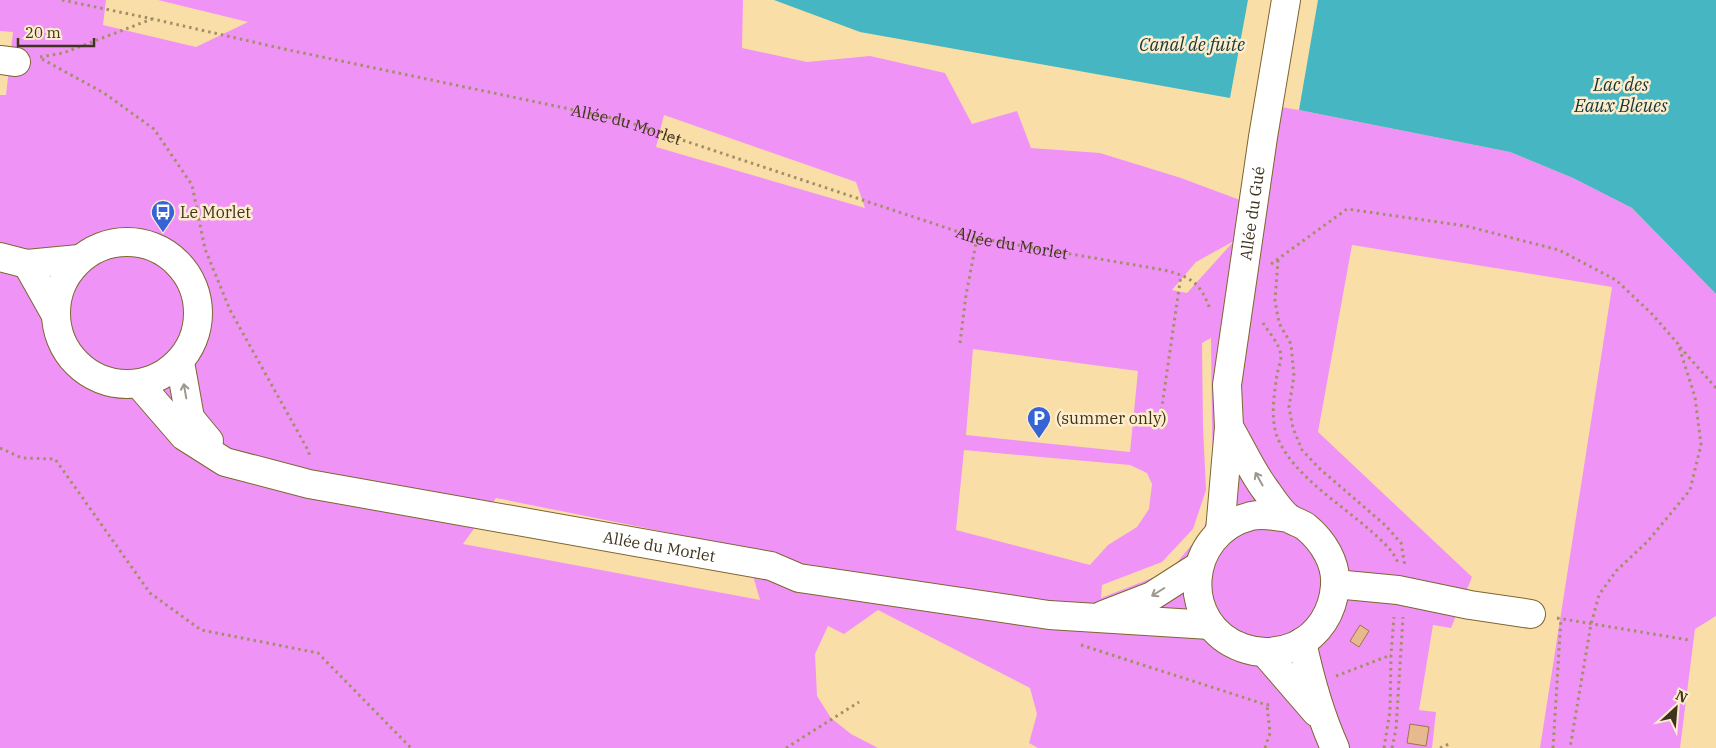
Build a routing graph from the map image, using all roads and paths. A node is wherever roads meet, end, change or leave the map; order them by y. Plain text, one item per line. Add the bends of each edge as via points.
1 (62, 0) edge
2 (1286, 0) edge
3 (153, 19) junction
4 (19, 60) edge
5 (977, 238) junction
6 (0, 257) edge
7 (79, 259) junction
8 (1278, 259) junction
9 (27, 264) junction
10 (1264, 270) dead end
11 (54, 312) junction
12 (1262, 322) dead end
13 (960, 343) dead end
14 (1678, 344) junction
15 (180, 362) junction
16 (139, 384) junction
17 (1716, 388) edge
18 (1131, 417) dead end
19 (1229, 426) junction
20 (0, 448) edge
21 (225, 462) junction
22 (309, 484) junction
23 (1288, 518) junction
24 (1220, 531) junction
25 (1199, 566) junction
26 (1335, 584) junction
27 (1401, 591) junction
28 (1532, 614) dead end
29 (1096, 618) junction
30 (1561, 618) dead end
31 (1568, 619) dead end
32 (1591, 624) junction
33 (1210, 625) junction
34 (1688, 640) dead end
35 (1072, 642) dead end
36 (1302, 642) junction
37 (1264, 653) junction
38 (1391, 655) junction
39 (1304, 688) junction
40 (859, 702) dead end
41 (1267, 705) junction
42 (1451, 743) dead end
43 (411, 748) edge
44 (786, 748) edge
45 (1265, 748) edge
46 (1334, 748) edge
47 (1384, 748) edge
48 (1392, 748) edge
49 (1440, 748) edge
50 (1553, 748) edge
51 (1570, 748) edge

1 - 3 path, Allée du Morlet
2 - 19 street, Allée du Gué via 1227,385
3 - 4 path via 63,53
3 - 5 path, Allée du Morlet via 622,120
4 - 22 path via 104,93 154,129 192,185 205,249 230,310 309,452
5 - 13 path
5 - 18 path, Allée du Morlet via 1181,274 1160,420
6 - 9 street
7 - 9 street
7 - 11 street via 64,278
7 - 15 street via 111,243 136,242 160,250 180,265 195,290 199,314 193,341
8 - 10 path
8 - 14 path via 1347,209 1466,226 1560,250 1616,280
8 - 27 path via 1275,301 1279,323 1291,344 1294,376 1289,407 1293,428 1302,450 1401,543 1406,570
9 - 11 street
11 - 16 street via 58,337 76,364 97,379 121,385
12 - 27 path via 1277,343 1281,356 1274,415 1278,438 1295,466 1354,515 1394,554
14 - 17 path
14 - 32 path via 1695,397 1701,445 1690,490 1648,541 1616,571 1599,595
15 - 16 street via 162,376
21 -> 15 street via 190,418
16 - 21 street, Allée du Morlet via 184,436
23 -> 19 street, Allée du Gué via 1263,487
19 - 24 street, Allée du Gué
20 - 43 path via 22,458 55,459 150,593 201,630 318,653
21 - 22 street, Allée du Morlet
22 - 29 street, Allée du Morlet via 771,566 799,578 1049,615
23 - 24 street via 1252,516 1235,521
23 - 26 street via 1317,537 1327,551
24 - 25 street via 1207,546
25 -> 29 street, Allée du Morlet via 1152,596
25 - 33 street via 1196,581 1198,597
26 - 27 street
26 - 36 street via 1326,618
27 - 28 street
27 - 38 path
27 - 48 path via 1396,730
29 - 33 street, Allée du Morlet
30 - 50 path
31 - 32 path
32 - 34 path
32 - 51 path
33 - 37 street via 1234,645
35 - 41 path
36 - 37 street via 1284,650
36 - 39 street
37 - 39 street
38 - 39 path
38 - 47 path via 1390,712
39 - 41 path
39 - 46 street
40 - 44 path
41 - 45 path via 1270,732
42 - 49 path

